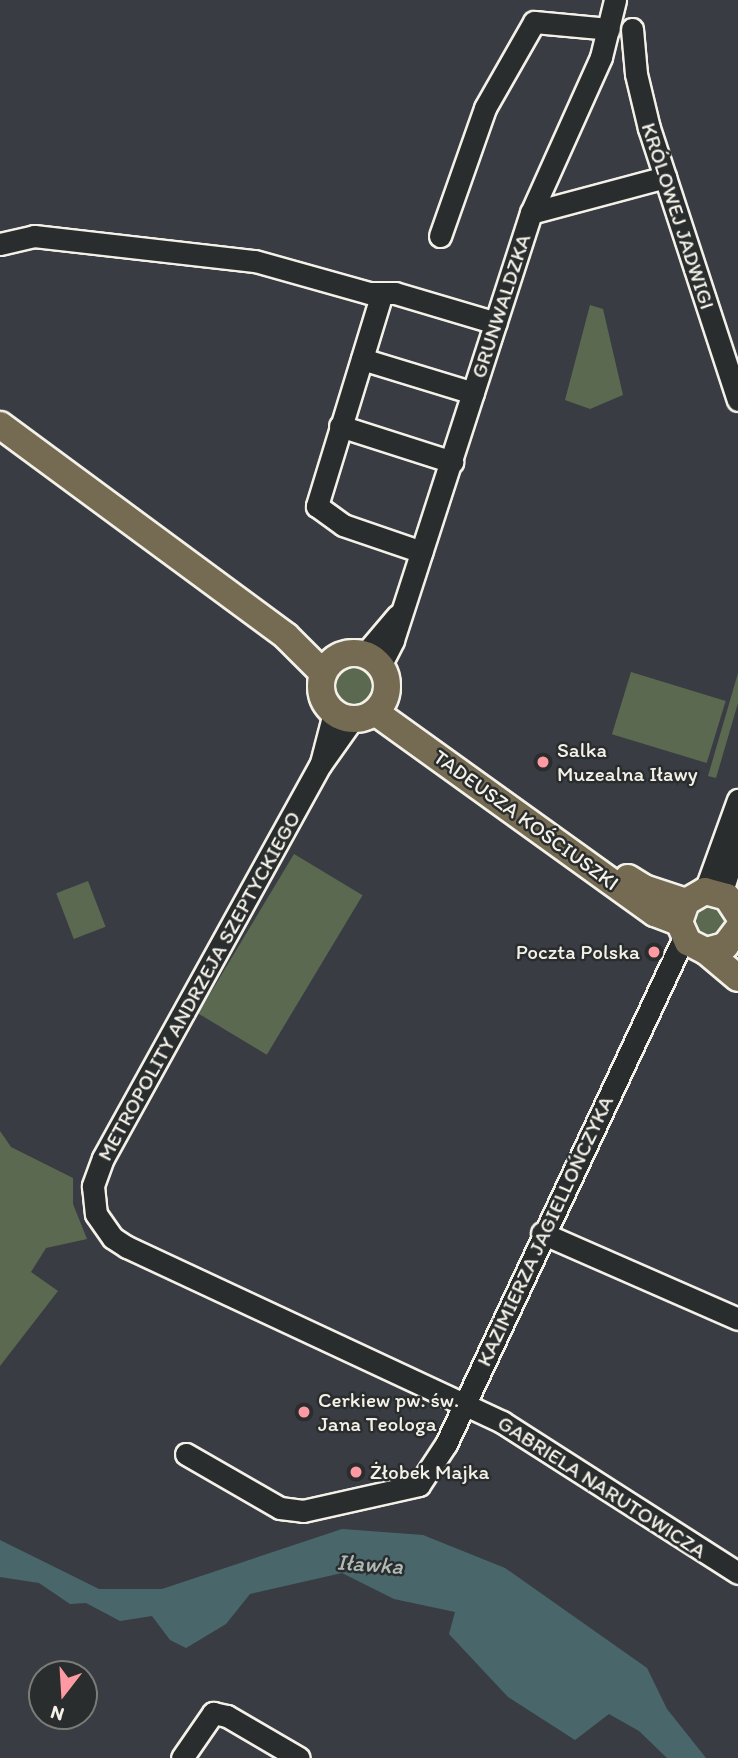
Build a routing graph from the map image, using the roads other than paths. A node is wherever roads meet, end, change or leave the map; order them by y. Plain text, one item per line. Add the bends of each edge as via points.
1 (615, 0) edge
2 (610, 29) junction
3 (632, 29) dead end
4 (665, 177) junction
5 (531, 213) junction
6 (440, 236) dead end
7 (0, 244) edge
8 (382, 293) junction
9 (496, 323) junction
10 (362, 359) junction
11 (473, 393) junction
12 (738, 400) edge
13 (0, 425) edge
14 (340, 426) junction
15 (452, 461) junction
16 (422, 552) junction
17 (372, 660) junction
18 (328, 667) junction
19 (362, 711) junction
20 (738, 800) edge
21 (738, 842) edge
22 (738, 914) edge
23 (697, 916) junction
24 (736, 941) edge
25 (738, 978) edge
26 (542, 1233) junction
27 (738, 1319) edge
28 (465, 1402) junction
29 (186, 1454) dead end
30 (738, 1573) edge
31 (182, 1758) edge
32 (299, 1758) edge

1 - 2 street, GRUNWALDZKA
2 - 5 street, GRUNWALDZKA
2 - 6 street via 534,22 485,108
3 - 4 street, KRÓLOWEJ JADWIGI via 636,74
4 - 5 street
4 - 12 street, KRÓLOWEJ JADWIGI
5 - 9 street, GRUNWALDZKA
7 - 8 street via 34,236 179,251 255,261
8 - 9 street
8 - 10 street
9 - 11 street, GRUNWALDZKA
10 - 11 street
10 - 14 street
11 - 15 street, GRUNWALDZKA
13 - 18 main road
14 - 15 street
14 - 16 street via 316,499 321,513
15 - 16 street, GRUNWALDZKA
16 - 17 street, GRUNWALDZKA via 397,615 393,640
17 - 18 main road via 354,653
17 - 19 main road via 386,676
18 - 19 main road via 321,691
19 - 23 main road, TADEUSZA KOŚCIUSZKI via 644,888
19 - 28 street, METROPOLITY ANDRZEJA SZEPTYCKIEGO via 320,765 103,1158 93,1201 103,1226 127,1247
20 - 23 street
21 - 23 street
22 - 23 main road
23 - 24 main road
23 - 25 main road
23 - 26 street, KAZIMIERZA JAGIELLOŃCZYKA
26 - 27 street
26 - 28 street, KAZIMIERZA JAGIELLOŃCZYKA
28 - 29 street, KAZIMIERZA JAGIELLOŃCZYKA via 446,1444 419,1485 303,1511 258,1499
28 - 30 street, GABRIELA NARUTOWICZA
31 - 32 street via 213,1713 227,1716

